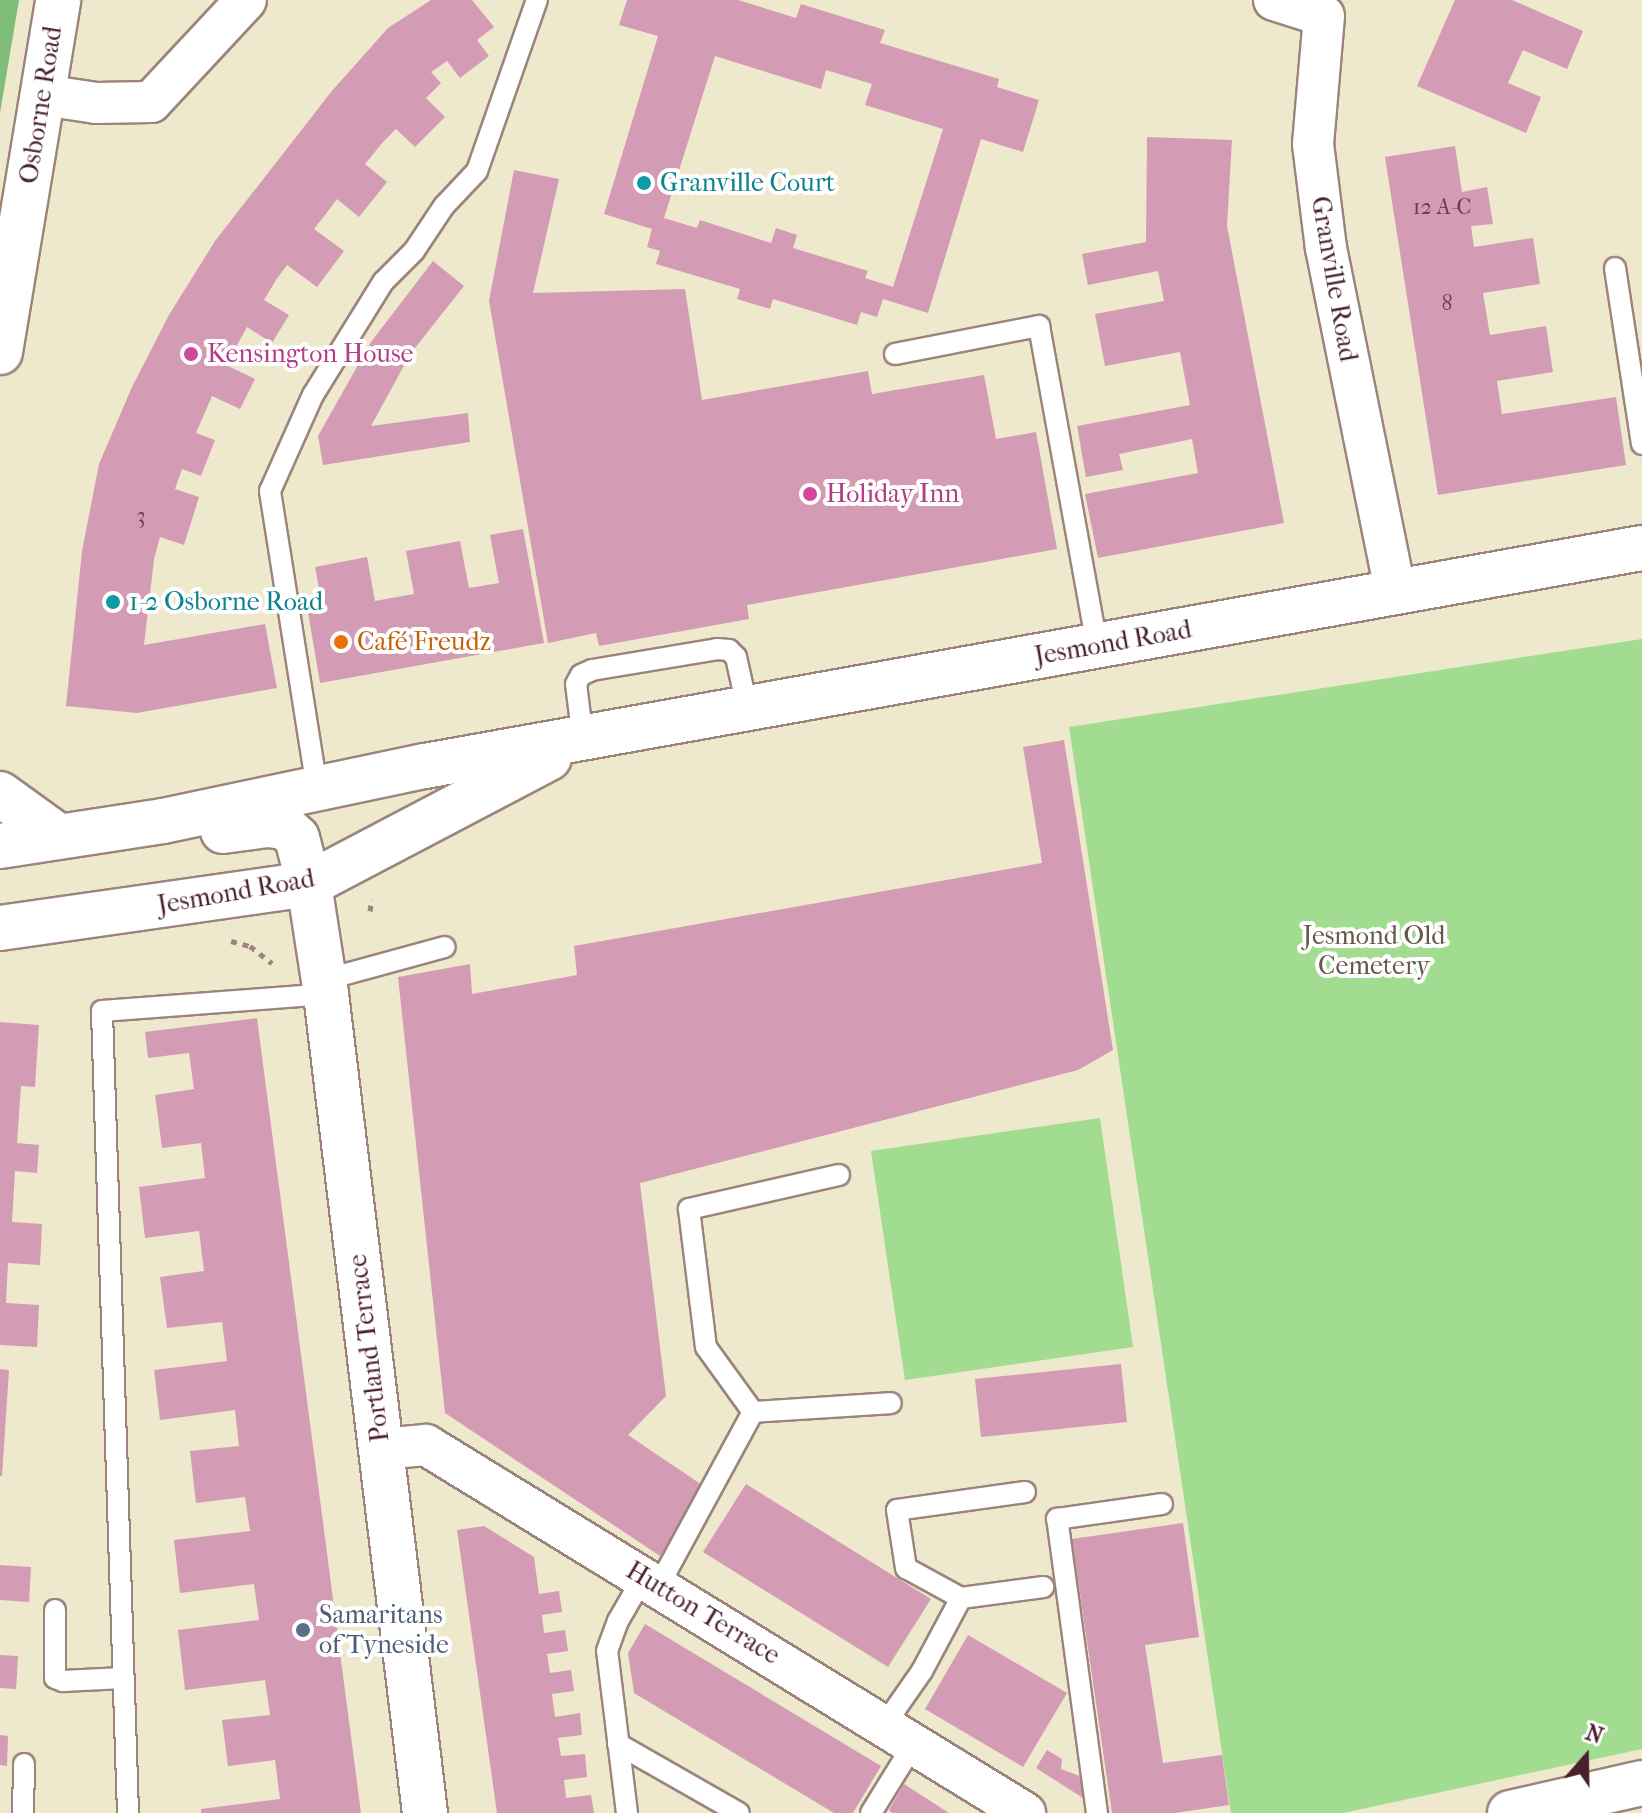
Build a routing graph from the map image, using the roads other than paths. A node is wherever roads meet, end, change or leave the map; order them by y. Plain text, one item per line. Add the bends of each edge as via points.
1 (58, 0) edge
2 (246, 0) edge
3 (537, 0) edge
4 (1274, 0) edge
5 (43, 95) junction
6 (1615, 268) dead end
7 (0, 352) edge
8 (895, 354) dead end
9 (1642, 444) edge
10 (1642, 548) edge
11 (1395, 591) junction
12 (1097, 646) junction
13 (748, 711) junction
14 (583, 740) junction
15 (315, 769) junction
16 (0, 794) edge
17 (63, 837) junction
18 (0, 846) edge
19 (309, 884) junction
20 (0, 928) edge
21 (445, 947) dead end
22 (325, 987) junction
23 (839, 1175) dead end
24 (891, 1403) dead end
25 (753, 1412) junction
26 (381, 1449) junction
27 (1025, 1492) dead end
28 (1162, 1504) dead end
29 (651, 1581) junction
30 (1043, 1587) dead end
31 (961, 1598) junction
32 (55, 1610) dead end
33 (123, 1678) junction
34 (899, 1735) junction
35 (618, 1744) junction
36 (24, 1764) dead end
37 (1642, 1783) edge
38 (1557, 1808) edge
39 (1019, 1812) edge
40 (23, 1813) edge
41 (128, 1813) edge
42 (425, 1813) edge
43 (627, 1813) edge
44 (739, 1813) edge
45 (871, 1813) edge
46 (1097, 1813) edge
47 (1510, 1813) edge

1 - 5 main road, Osborne Road
2 - 5 street via 151,102 96,103
3 - 15 lane via 477,171 383,282 313,395 270,491
4 - 11 street, Granville Road via 1324,16 1313,144 1326,248
5 - 7 main road, Osborne Road
6 - 9 lane
8 - 12 lane via 1039,326
10 - 11 main road, Jesmond Road
11 - 12 main road, Jesmond Road
12 - 13 main road, Jesmond Road
13 - 14 main road, Jesmond Road
13 - 14 lane via 736,657 729,650 592,670 576,684
14 - 15 main road, Jesmond Road
14 - 19 main road, Jesmond Road
15 - 17 main road, Jesmond Road
16 - 17 main road
17 - 18 main road, Jesmond Road
17 - 19 main road, Portland Terrace via 117,845 285,827 297,838
19 - 20 main road, Jesmond Road
19 - 22 main road, Portland Terrace
21 - 22 lane
22 - 26 main road, Portland Terrace
22 - 33 lane via 102,1011
23 - 25 lane via 689,1209 706,1347
24 - 25 lane
25 - 29 lane
26 - 29 street, Hutton Terrace via 426,1445
26 - 42 main road, Portland Terrace
27 - 31 lane via 897,1510 906,1568
28 - 46 lane via 1057,1519
29 - 34 street, Hutton Terrace
29 - 35 lane via 618,1621 607,1651
30 - 31 lane
31 - 34 lane via 922,1671
32 - 33 lane via 55,1678
33 - 41 lane
34 - 39 street, Hutton Terrace
34 - 45 lane
35 - 43 lane
35 - 44 lane
36 - 40 lane
37 - 38 main road
38 - 47 main road

